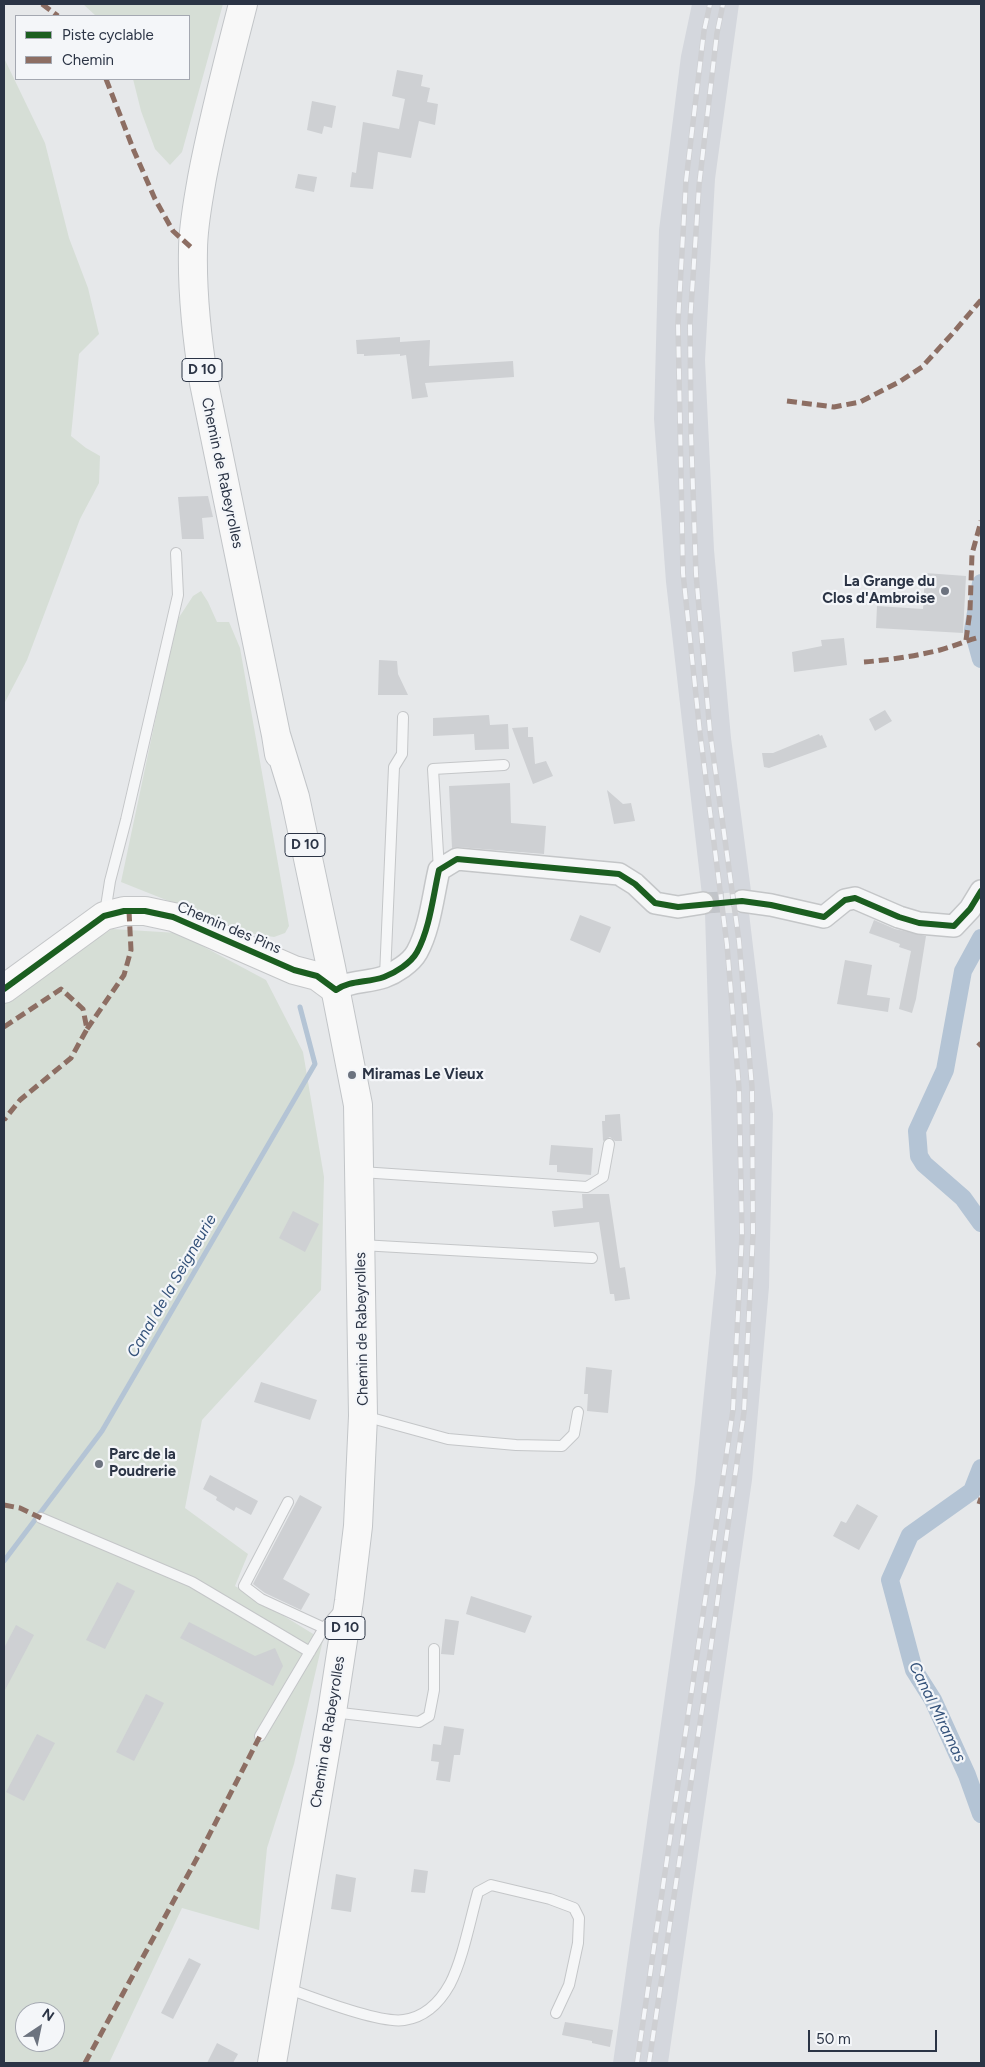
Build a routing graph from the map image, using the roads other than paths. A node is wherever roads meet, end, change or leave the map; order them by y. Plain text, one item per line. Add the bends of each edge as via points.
1 (243, 4) edge
2 (176, 553) dead end
3 (403, 717) dead end
4 (276, 735) junction
5 (504, 765) dead end
6 (438, 870) junction
7 (981, 891) edge
8 (742, 901) tunnel mouth
9 (703, 903) tunnel mouth
10 (104, 916) junction
11 (385, 976) junction
12 (322, 983) junction
13 (4, 989) edge
14 (609, 1144) dead end
15 (358, 1177) junction
16 (361, 1246) junction
17 (592, 1258) dead end
18 (578, 1412) dead end
19 (363, 1416) junction
20 (288, 1502) dead end
21 (40, 1518) dead end
22 (349, 1601) junction
23 (324, 1628) junction
24 (434, 1649) dead end
25 (310, 1652) junction
26 (332, 1712) junction
27 (260, 1736) dead end
28 (285, 1988) junction
29 (556, 2013) dead end
30 (272, 2063) edge

1 - 4 main road, Chemin de Rabeyrolles / D 10 via 216,111 197,210 193,249 194,292 196,334 204,383
2 - 10 lane via 178,594
3 - 11 lane via 402,754 394,767
4 - 12 main road, Chemin de Rabeyrolles / D 10 via 298,877
4 - 12 main road, Chemin de Rabeyrolles / D 10 via 295,797
5 - 6 lane via 434,769
6 - 9 street via 457,859 619,874 655,903 678,906
6 - 11 street via 426,928 416,954 398,971
7 - 8 street via 954,926 920,923 855,898 845,900 824,917
10 - 12 main road, Chemin des Pins via 124,911 163,914
10 - 13 main road, Chemin des Pins
11 - 12 street via 345,984
12 - 15 main road, Chemin de Rabeyrolles / D 10
12 - 15 main road, Chemin de Rabeyrolles / D 10 via 358,1106
14 - 15 lane via 603,1177 587,1187
15 - 16 main road, Chemin de Rabeyrolles / D 10
16 - 17 lane
16 - 19 main road, Chemin de Rabeyrolles / D 10
18 - 19 lane via 574,1434 562,1446 448,1439
19 - 22 main road, Chemin de Rabeyrolles / D 10 via 358,1526
20 - 23 lane via 244,1586 261,1599
21 - 25 lane via 192,1582
22 - 23 lane
22 - 26 main road, Chemin de Rabeyrolles / D 10
23 - 25 lane
24 - 26 lane via 434,1690 429,1716 419,1722
25 - 27 lane
26 - 28 main road, Chemin de Rabeyrolles / D 10
28 - 29 lane via 372,2016 402,2021 424,2014 440,2000 451,1982 478,1892 491,1885 574,1908 579,1918 578,1943 569,1985
28 - 30 main road, Chemin de Rabeyrolles / D 10

